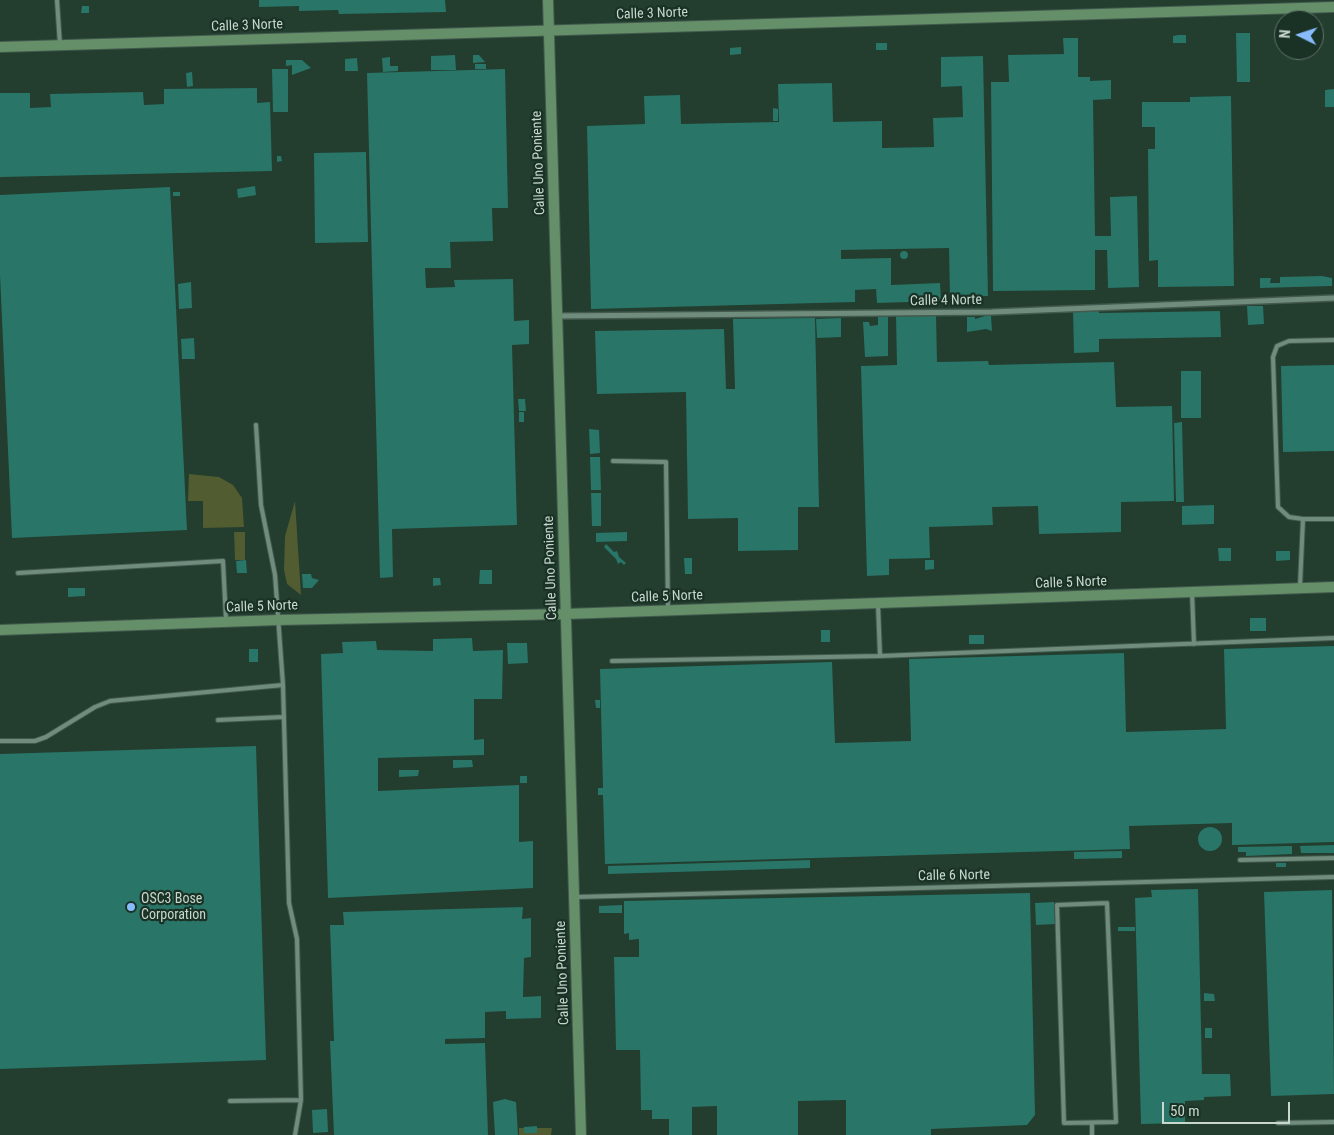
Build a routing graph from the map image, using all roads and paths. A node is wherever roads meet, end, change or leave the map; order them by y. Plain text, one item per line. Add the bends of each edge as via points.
1 (57, 0) edge
2 (548, 0) edge
3 (1334, 7) edge
4 (549, 31) junction
5 (60, 45) junction
6 (0, 47) edge
7 (1334, 298) edge
8 (557, 316) junction
9 (1334, 340) edge
10 (256, 425) dead end
11 (613, 462) dead end
12 (1303, 519) junction
13 (1334, 519) edge
14 (18, 573) dead end
15 (1334, 587) edge
16 (1300, 588) junction
17 (1192, 592) junction
18 (878, 604) junction
19 (668, 611) junction
20 (566, 614) junction
21 (278, 620) junction
22 (226, 622) junction
23 (0, 630) edge
24 (1334, 638) edge
25 (1194, 644) junction
26 (880, 656) junction
27 (612, 661) dead end
28 (283, 684) junction
29 (284, 717) junction
30 (218, 720) dead end
31 (0, 741) edge
32 (1334, 858) edge
33 (1240, 860) dead end
34 (1334, 877) edge
35 (574, 897) junction
36 (301, 1100) junction
37 (230, 1101) dead end
38 (1334, 1122) edge
39 (1092, 1123) junction
40 (1278, 1123) dead end
41 (295, 1135) edge
42 (581, 1135) edge
43 (1092, 1135) edge

1 - 5 lane
2 - 4 street, Calle Uno Poniente
3 - 4 street, Calle 3 Norte
4 - 5 street, Calle 3 Norte
4 - 8 street, Calle Uno Poniente
5 - 6 street, Calle 3 Norte
7 - 8 street, Calle 4 Norte via 992,312
8 - 20 street, Calle Uno Poniente
9 - 12 lane via 1289,341 1277,346 1273,357 1278,507 1289,517
10 - 21 lane via 260,495 275,575
11 - 19 lane via 666,462
12 - 13 lane
12 - 16 lane
14 - 22 lane via 223,561
15 - 16 street, Calle 5 Norte
16 - 17 street, Calle 5 Norte
17 - 18 street, Calle 5 Norte
17 - 25 lane
18 - 19 street, Calle 5 Norte
18 - 26 lane
19 - 20 street, Calle 5 Norte
20 - 21 street, Calle 5 Norte
20 - 35 street, Calle Uno Poniente
21 - 22 street, Calle 5 Norte
21 - 28 lane
22 - 23 street, Calle 5 Norte
24 - 25 lane
25 - 26 lane
26 - 27 lane
28 - 29 lane
28 - 31 lane via 110,701 40,739
29 - 30 lane
29 - 36 lane via 289,903 297,939
32 - 33 lane
34 - 35 lane, Calle 6 Norte
35 - 42 street, Calle Uno Poniente
36 - 37 lane
36 - 41 lane
38 - 40 lane
39 - 39 lane via 1116,1122 1107,903 1057,905 1064,1123
39 - 43 lane

